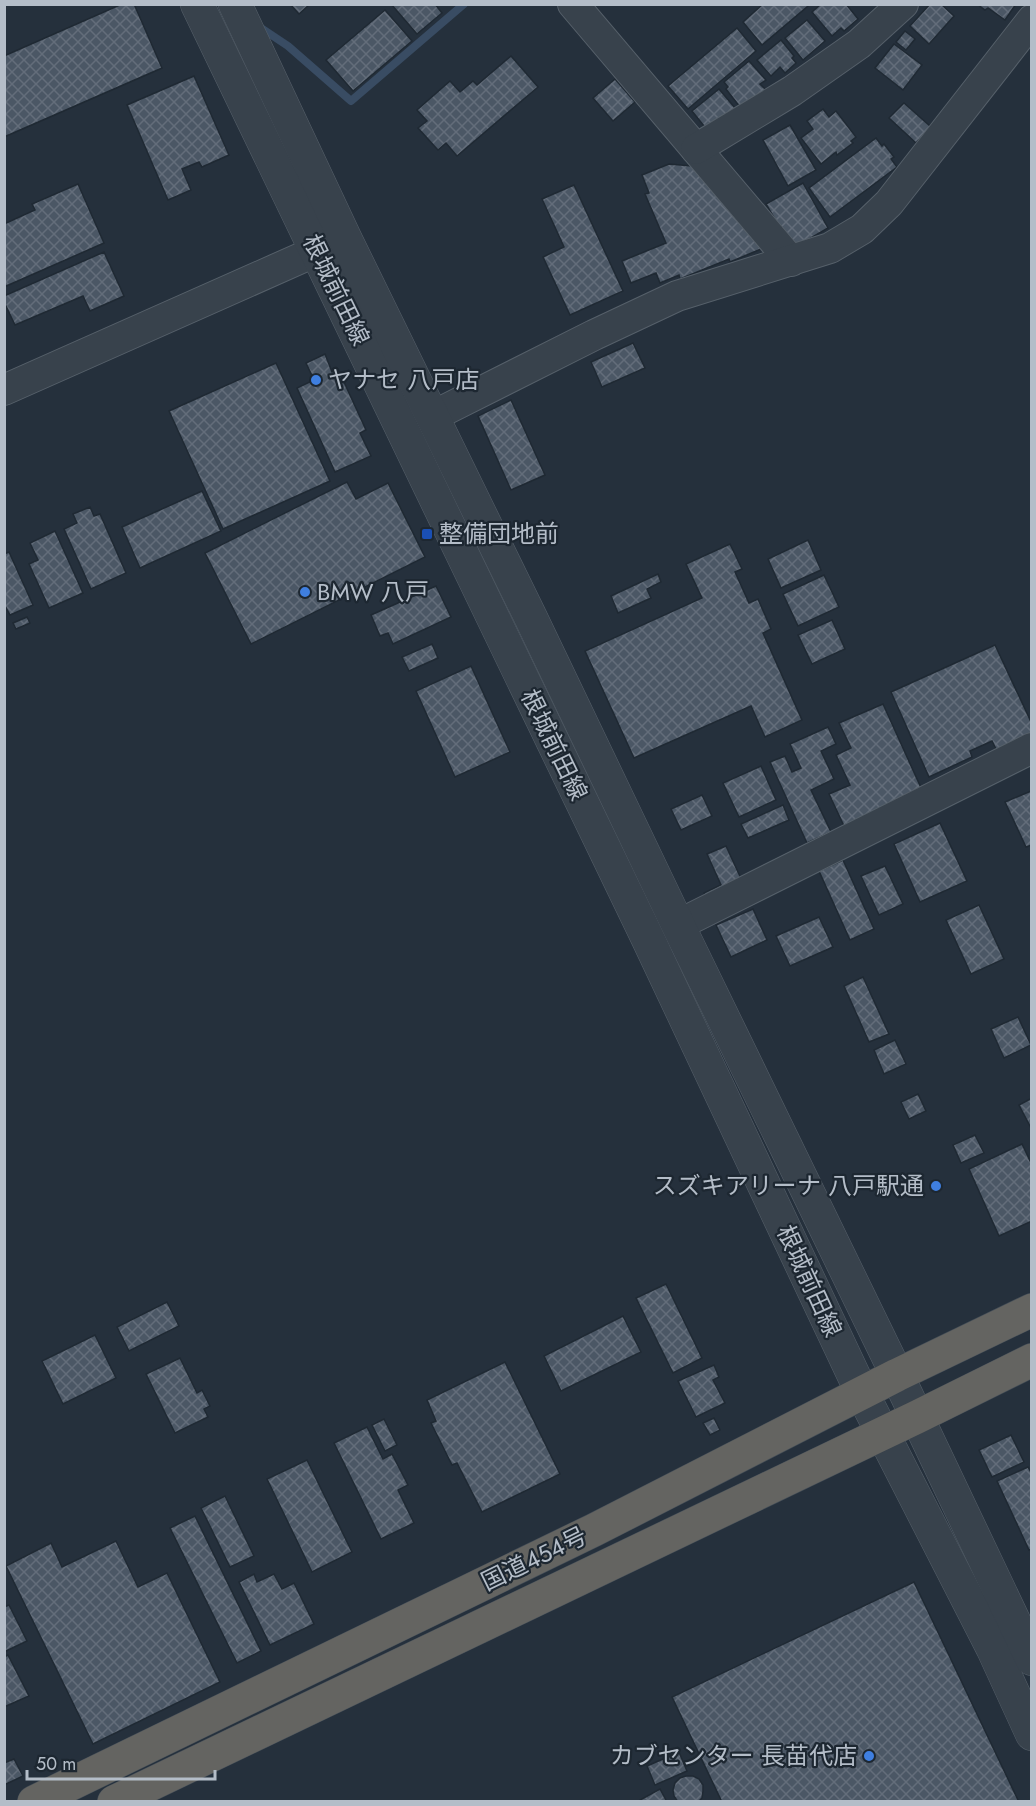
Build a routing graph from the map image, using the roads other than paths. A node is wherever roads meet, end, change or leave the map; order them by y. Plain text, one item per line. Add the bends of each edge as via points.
1 (197, 4) edge
2 (235, 4) edge
3 (573, 4) edge
4 (903, 4) edge
5 (1032, 20) edge
6 (696, 149) junction
7 (331, 244) junction
8 (791, 261) junction
9 (7, 383) edge
10 (433, 416) junction
11 (1032, 748) edge
12 (678, 925) junction
13 (1032, 1310) edge
14 (1032, 1360) edge
15 (897, 1375) junction
16 (862, 1393) junction
17 (917, 1417) junction
18 (882, 1433) junction
19 (1032, 1659) edge
20 (1032, 1734) edge
21 (34, 1802) edge
22 (114, 1802) edge

1 - 7 street, 根城前田線 via 243,97
2 - 7 street, 根城前田線 via 272,82
3 - 6 street
4 - 6 street via 859,44 792,91
5 - 8 street via 889,203 854,234 830,248
6 - 8 street
7 - 9 street
7 - 10 street, 根城前田線
7 - 16 street, 根城前田線 via 643,929
8 - 10 street via 677,296
10 - 12 street, 根城前田線
11 - 12 street
12 - 15 street, 根城前田線
13 - 15 highway, 国道454号
14 - 17 highway, 国道454号
15 - 16 highway, 国道454号
15 - 17 street, 根城前田線
16 - 18 street, 根城前田線
16 - 21 highway, 国道454号 via 594,1530
17 - 18 highway, 国道454号
17 - 19 street, 根城前田線
18 - 20 street, 根城前田線 via 993,1649
18 - 22 highway, 国道454号

